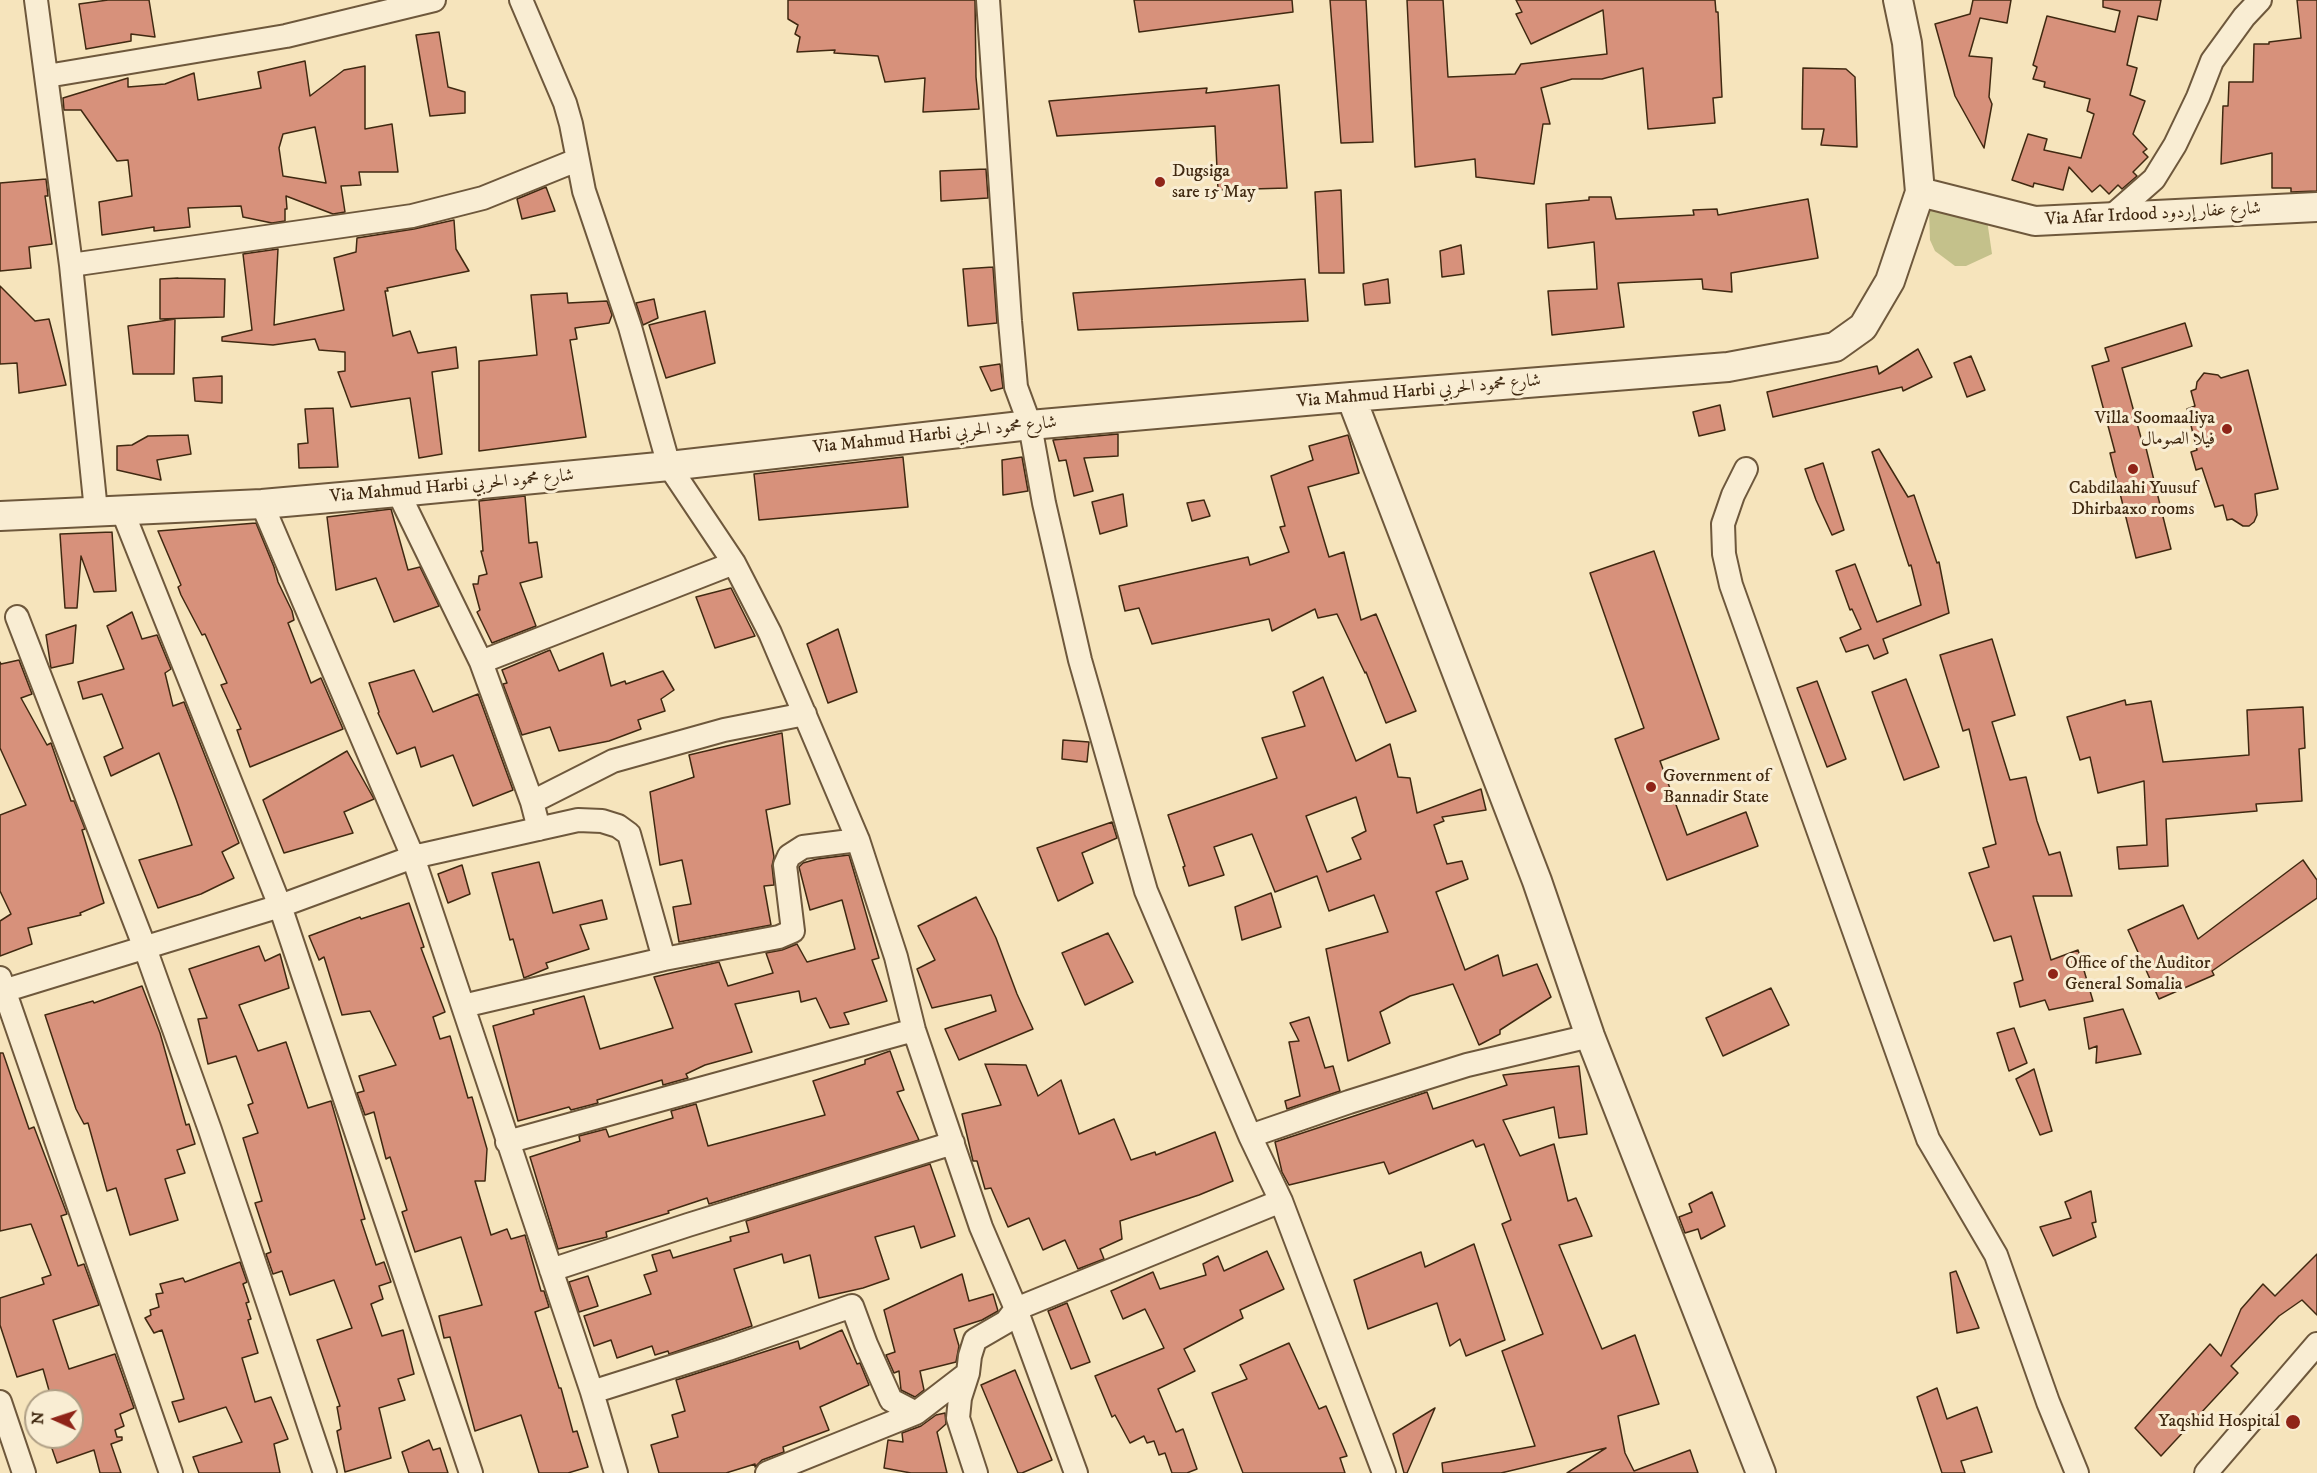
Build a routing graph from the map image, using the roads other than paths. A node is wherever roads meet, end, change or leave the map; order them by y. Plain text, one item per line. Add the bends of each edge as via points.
1 (36, 0) edge
2 (434, 0) edge
3 (521, 0) edge
4 (988, 0) edge
5 (1898, 0) edge
6 (2260, 0) edge
7 (359, 8) edge
8 (47, 76) junction
9 (577, 160) junction
10 (1920, 192) junction
11 (2317, 207) edge
12 (2112, 216) junction
13 (71, 265) junction
14 (1351, 396) junction
15 (1030, 425) junction
16 (669, 466) junction
17 (1746, 469) dead end
18 (398, 492) junction
19 (262, 504) junction
20 (109, 511) junction
21 (0, 516) edge
22 (734, 563) junction
23 (16, 617) dead end
24 (481, 662) junction
25 (804, 714) junction
26 (532, 802) junction
27 (539, 829) junction
28 (858, 840) junction
29 (413, 857) junction
30 (280, 906) junction
31 (145, 948) junction
32 (664, 959) junction
33 (1, 987) edge
34 (463, 1006) junction
35 (914, 1030) junction
36 (1590, 1036) junction
37 (1250, 1136) junction
38 (507, 1142) junction
39 (953, 1143) junction
40 (1281, 1201) junction
41 (551, 1270) junction
42 (1016, 1309) junction
43 (2317, 1344) edge
44 (968, 1373) junction
45 (592, 1392) junction
46 (0, 1401) edge
47 (916, 1413) junction
48 (24, 1473) edge
49 (171, 1473) edge
50 (325, 1473) edge
51 (471, 1473) edge
52 (616, 1473) edge
53 (768, 1473) edge
54 (976, 1473) edge
55 (1076, 1473) edge
56 (1384, 1473) edge
57 (1761, 1473) edge
58 (2077, 1473) edge
59 (2206, 1473) edge

1 - 8 street
2 - 7 street
3 - 9 street via 565,103
4 - 15 street via 1011,339 1016,387
5 - 10 street via 1907,43
6 - 12 street via 2212,61 2175,144 2154,179
7 - 8 street via 286,36
8 - 13 street
9 - 13 street via 483,198 412,216
9 - 16 street
10 - 12 street, Via Afar Irdood شارع عفار إردود via 2035,221
10 - 14 street, Via Mahmud Harbi شارع محمود الحربي via 1890,281 1863,327 1835,347 1728,367
11 - 12 street, Via Afar Irdood شارع عفار إردود
13 - 20 street
14 - 15 street, Via Mahmud Harbi شارع محمود الحربي
14 - 36 street via 1537,881
15 - 16 street, Via Mahmud Harbi شارع محمود الحربي
15 - 37 street via 1080,660 1146,891
16 - 18 street, Via Mahmud Harbi شارع محمود الحربي
16 - 22 street
17 - 58 street via 1723,524 1731,585 1928,1139 1996,1255
18 - 19 street, Via Mahmud Harbi شارع محمود الحربي
18 - 24 street
19 - 20 street, Via Mahmud Harbi شارع محمود الحربي
19 - 29 street
20 - 21 street, Via Mahmud Harbi شارع محمود الحربي
20 - 30 street
22 - 24 street
22 - 25 street via 770,633
23 - 31 street
24 - 26 street
25 - 26 street via 724,730 613,761
25 - 28 street
26 - 27 street
27 - 29 street
27 - 32 street via 578,820 602,821 629,834
28 - 32 street via 803,847 789,856 785,865 793,931
28 - 35 street via 896,957
29 - 30 street
29 - 34 street
30 - 31 street
30 - 51 street
31 - 33 street
31 - 50 street
32 - 34 street
33 - 49 street
34 - 38 street
35 - 38 street
35 - 39 street
36 - 37 street via 1467,1065
36 - 57 street
37 - 40 street
38 - 41 street
39 - 41 street
39 - 42 street via 981,1227
40 - 42 street
40 - 56 street
41 - 45 street
42 - 44 street via 1006,1322 975,1340
42 - 55 street
43 - 59 street
44 - 47 street
44 - 54 street via 958,1418
45 - 47 street via 852,1306 891,1400
45 - 52 street
46 - 48 street
47 - 53 street

